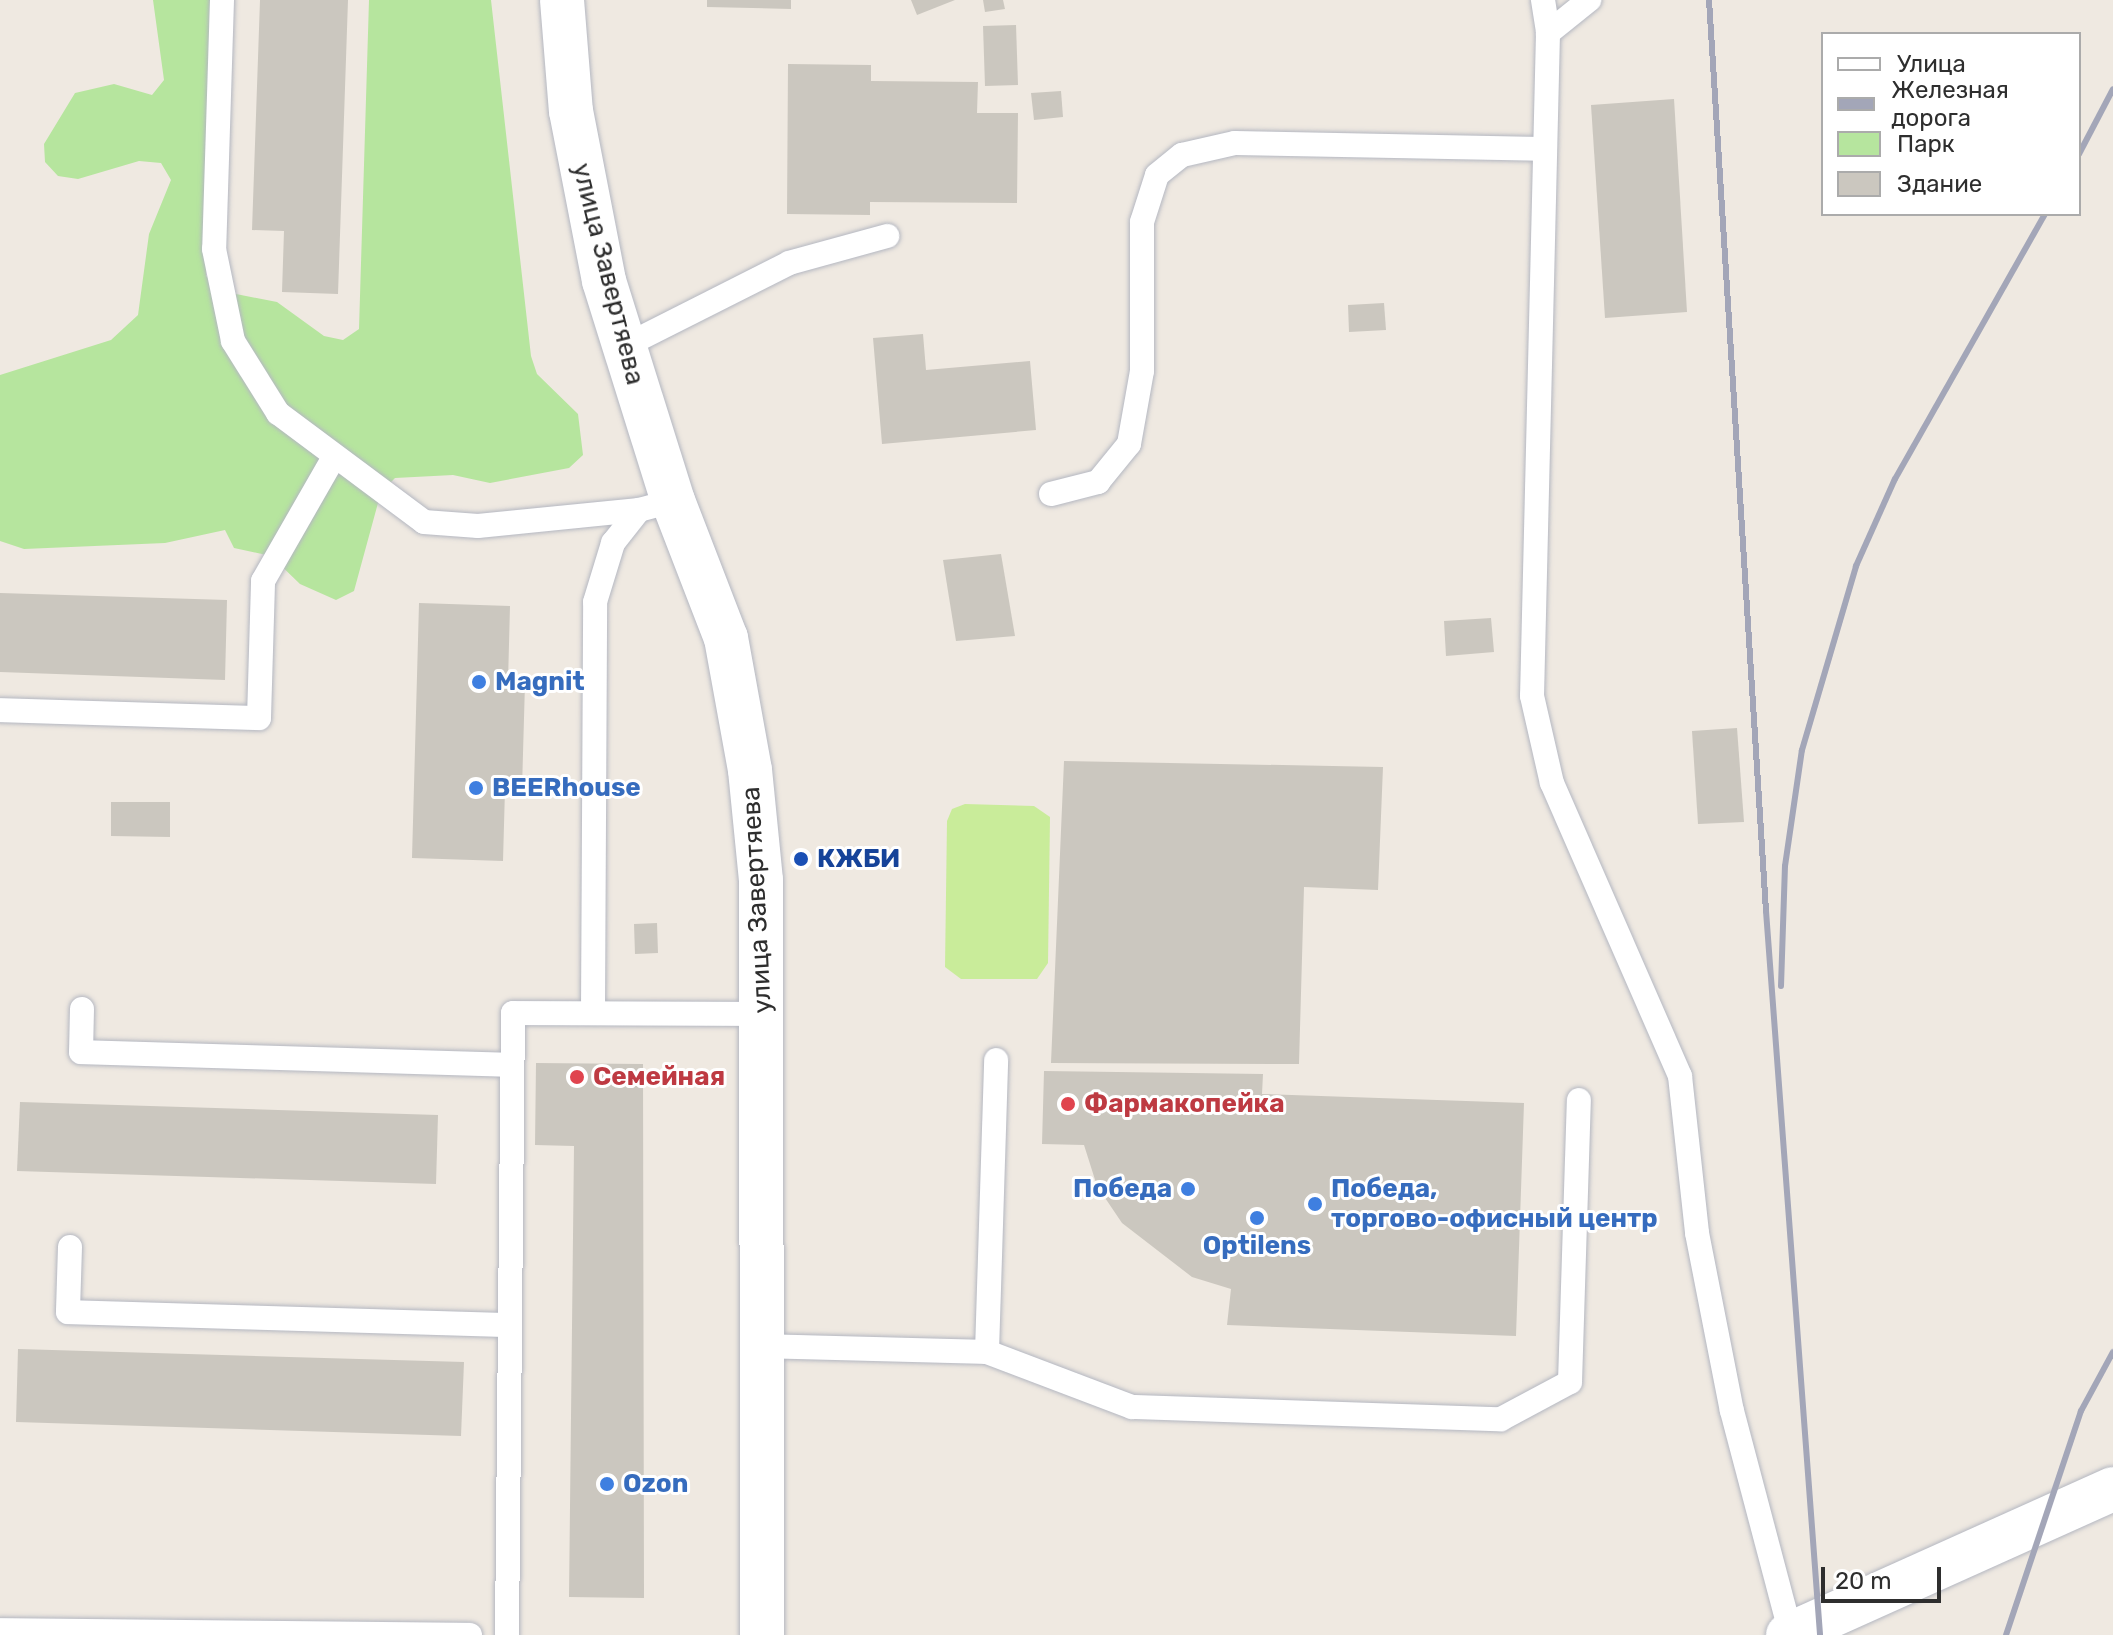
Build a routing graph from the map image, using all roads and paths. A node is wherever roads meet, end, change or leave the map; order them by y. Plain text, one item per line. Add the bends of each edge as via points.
1 (222, 0) edge
2 (562, 0) edge
3 (1543, 0) edge
4 (1589, 0) edge
5 (1548, 33) junction
6 (1541, 149) junction
7 (887, 236) dead end
8 (623, 347) junction
9 (333, 459) junction
10 (1051, 494) dead end
11 (656, 506) junction
12 (0, 710) edge
13 (82, 1009) dead end
14 (593, 1012) junction
15 (763, 1014) junction
16 (996, 1060) dead end
17 (512, 1065) junction
18 (1579, 1100) dead end
19 (70, 1247) dead end
20 (510, 1325) junction
21 (761, 1346) junction
22 (987, 1352) junction
23 (2113, 1489) edge
24 (0, 1630) edge
25 (1790, 1634) edge
26 (470, 1635) edge
27 (507, 1635) edge
28 (762, 1635) edge

1 - 9 lane via 214,249 233,341 278,413
2 - 8 main road, улица Завертяева via 583,188
3 - 5 lane
4 - 5 lane
5 - 6 lane
6 - 10 lane via 1235,143 1182,155 1157,175 1142,222 1142,371 1129,444 1098,482
6 - 25 lane via 1532,696 1552,783 1680,1076 1697,1233 1732,1411
7 - 8 lane via 789,263
8 - 11 main road, улица Завертяева
9 - 11 lane via 424,522 478,526
9 - 12 lane via 263,581 259,718
11 - 14 lane via 613,543 595,602
11 - 15 main road, улица Завертяева via 726,638 750,770 761,880
13 - 17 lane via 81,1052
14 - 15 lane
14 - 17 lane via 513,1013
15 - 21 main road, улица Завертяева
16 - 22 lane
17 - 20 lane
18 - 22 lane via 1570,1382 1501,1419 1132,1407
19 - 20 lane via 68,1312
20 - 27 lane
21 - 22 lane
21 - 28 main road, улица Завертяева
23 - 25 main road
24 - 26 lane

